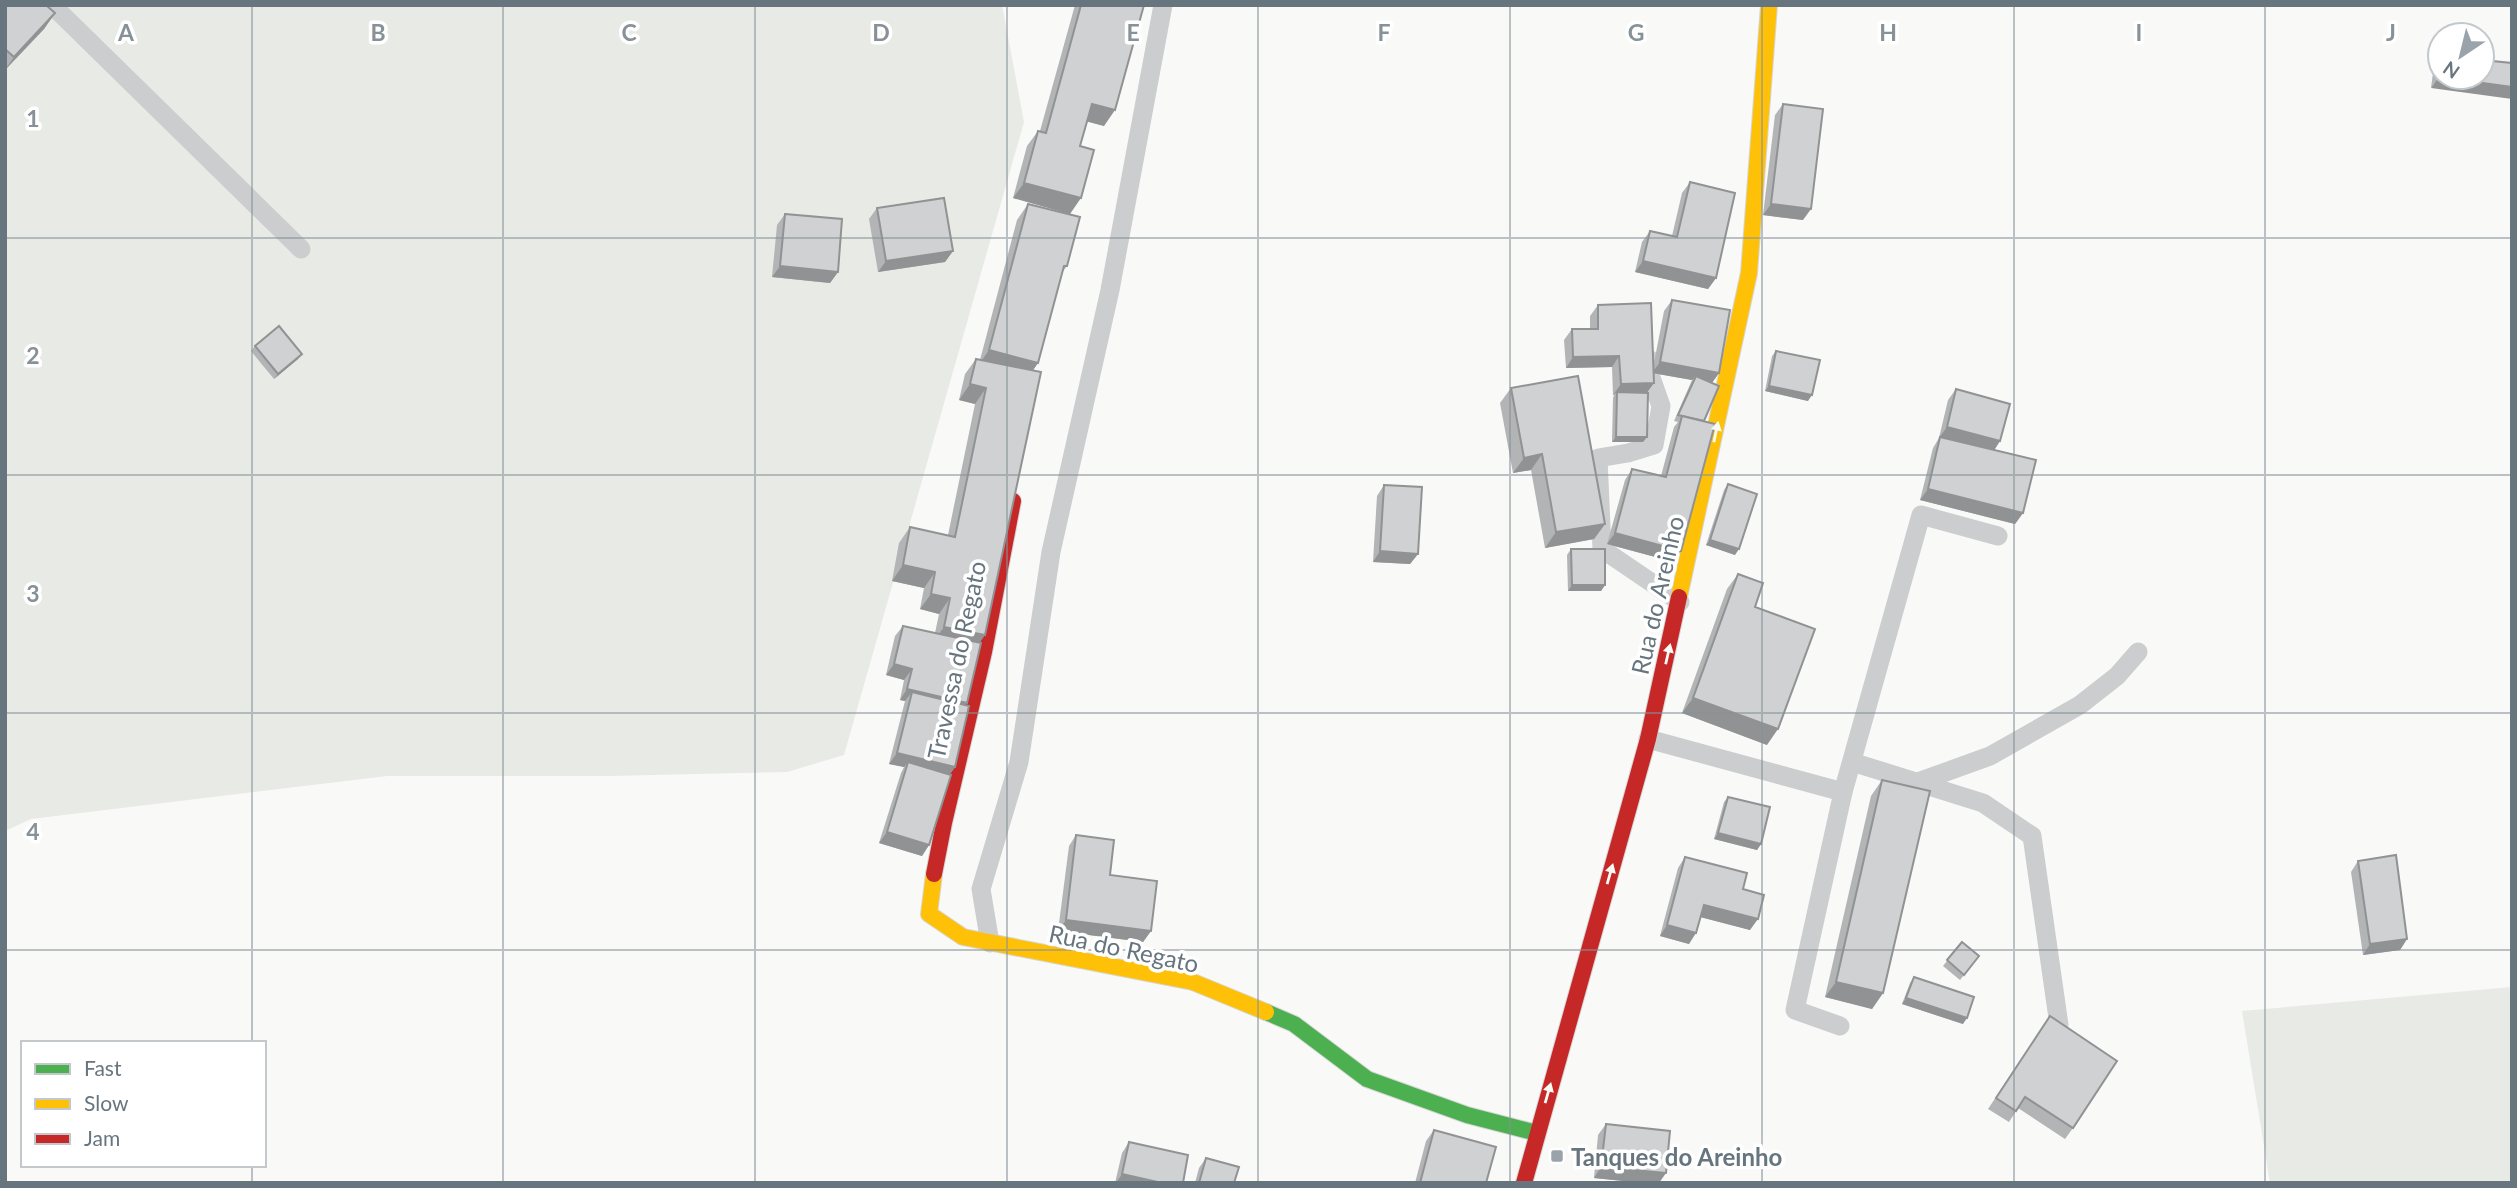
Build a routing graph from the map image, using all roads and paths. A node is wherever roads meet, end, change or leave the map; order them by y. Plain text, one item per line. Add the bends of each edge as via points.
1 (52, 5) edge
2 (1163, 5) edge
3 (1769, 5) edge
4 (302, 249) dead end
5 (1649, 345) edge
6 (1016, 484) edge
7 (1998, 536) dead end
8 (1680, 602) junction
9 (2138, 652) dead end
10 (1648, 739) junction
11 (1852, 762) junction
12 (1918, 782) junction
13 (1843, 792) junction
14 (929, 914) joint
15 (990, 943) junction
16 (2059, 1025) edge
17 (1840, 1026) dead end
18 (1537, 1133) junction
19 (1524, 1183) edge

1 - 4 lane
2 - 15 lane via 1110,290 1051,552 1018,762 981,889
8 -> 3 street, Rua do Areinho via 1749,273
5 - 8 lane via 1649,372 1661,406 1654,445 1598,458 1602,549
6 - 14 street, Travessa do Regato via 979,674 948,800
7 - 11 lane via 1921,515
10 -> 8 street, Rua do Areinho
9 - 12 lane via 2117,676 2080,705 1990,755
10 - 13 lane
18 -> 10 street, Rua do Areinho
11 - 12 lane
11 - 13 lane
12 - 16 lane via 1983,803 2032,836
13 - 17 lane via 1794,1010
14 - 15 street, Rua do Regato via 963,937
15 - 18 street, Rua do Regato via 1193,982 1294,1024 1367,1079 1466,1115
18 - 19 street, Rua do Areinho

